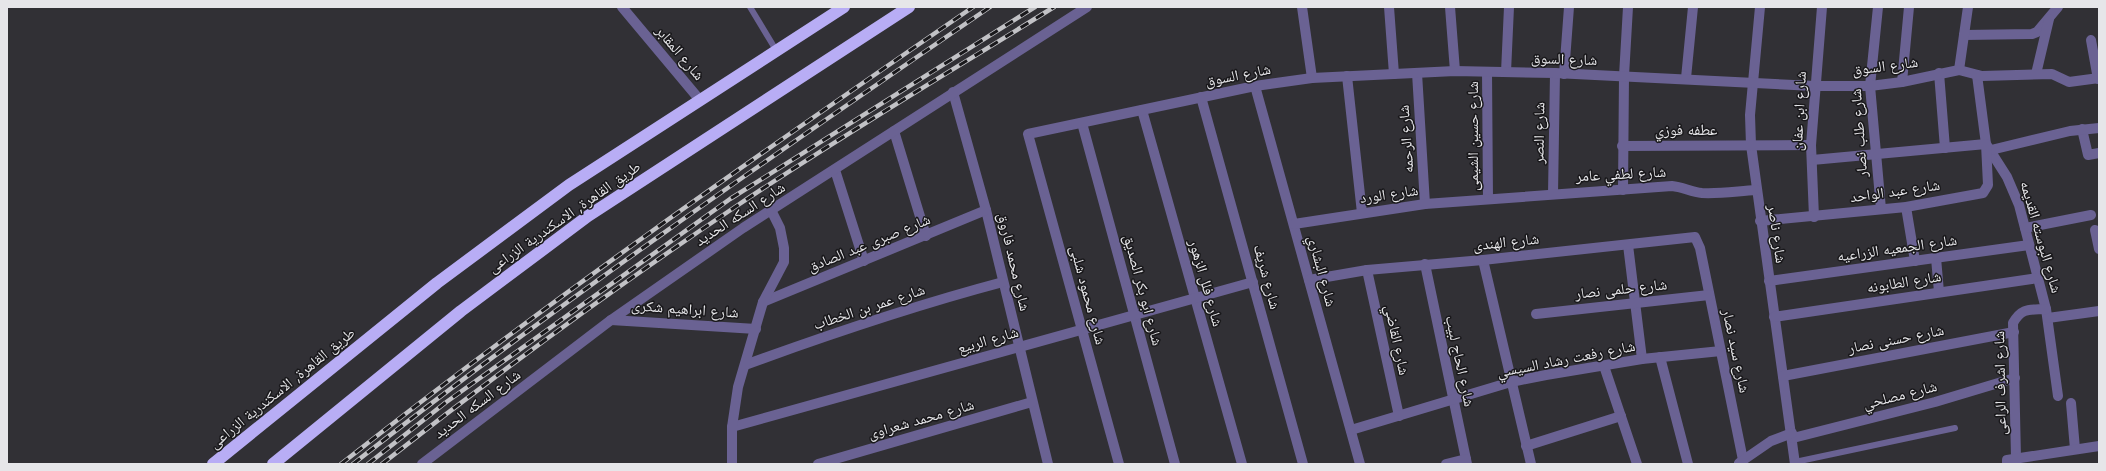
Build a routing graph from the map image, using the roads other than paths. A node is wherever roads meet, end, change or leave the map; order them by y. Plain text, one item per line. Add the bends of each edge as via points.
1 (622, 7) edge
2 (750, 7) edge
3 (844, 7) edge
4 (909, 7) edge
5 (1087, 7) edge
6 (1302, 7) edge
7 (1389, 7) edge
8 (1450, 7) edge
9 (1509, 7) edge
10 (1569, 7) edge
11 (1628, 7) edge
12 (1693, 7) edge
13 (1760, 7) edge
14 (1822, 7) edge
15 (1878, 7) edge
16 (1909, 7) edge
17 (1968, 7) edge
18 (2053, 9) edge
19 (1964, 35) junction
20 (2091, 40) dead end
21 (776, 50) junction
22 (1959, 70) junction
23 (1455, 72) junction
24 (1487, 72) junction
25 (1506, 72) junction
26 (1417, 73) junction
27 (1394, 74) junction
28 (1560, 74) junction
29 (1939, 74) junction
30 (2036, 74) junction
31 (1977, 75) junction
32 (1348, 76) junction
33 (1624, 76) junction
34 (1312, 78) junction
35 (1686, 78) junction
36 (2098, 78) edge
37 (1754, 82) junction
38 (1902, 82) junction
39 (1255, 86) junction
40 (1815, 86) junction
41 (1870, 86) junction
42 (953, 92) junction
43 (1201, 97) junction
44 (699, 99) junction
45 (1142, 110) junction
46 (1082, 123) junction
47 (2099, 128) edge
48 (2082, 129) junction
49 (894, 131) junction
50 (1028, 134) joint
51 (1751, 145) junction
52 (1811, 145) junction
53 (1622, 146) junction
54 (1989, 147) junction
55 (1945, 148) junction
56 (2099, 153) edge
57 (1875, 155) junction
58 (1812, 160) junction
59 (835, 170) junction
60 (1623, 190) junction
61 (1756, 190) junction
62 (1553, 194) junction
63 (1488, 199) junction
64 (1425, 204) junction
65 (1906, 207) junction
66 (1881, 209) junction
67 (771, 210) junction
68 (986, 210) junction
69 (1362, 213) junction
70 (2091, 215) dead end
71 (1814, 217) junction
72 (1760, 221) junction
73 (1294, 224) junction
74 (2025, 228) junction
75 (2095, 230) dead end
76 (926, 236) junction
77 (1628, 245) junction
78 (2030, 245) junction
79 (1700, 248) joint
80 (2099, 249) edge
81 (1936, 258) junction
82 (1483, 260) junction
83 (864, 261) junction
84 (1915, 261) junction
85 (1426, 264) junction
86 (1367, 270) junction
87 (2038, 278) junction
88 (1309, 280) junction
89 (1003, 282) junction
90 (1253, 282) junction
91 (1769, 282) junction
92 (1939, 292) junction
93 (1709, 295) junction
94 (1195, 298) junction
95 (763, 302) junction
96 (1635, 303) junction
97 (2099, 311) edge
98 (2047, 313) junction
99 (1536, 314) dead end
100 (1134, 315) junction
101 (1774, 317) junction
102 (611, 320) junction
103 (756, 329) junction
104 (1082, 330) junction
105 (2014, 332) junction
106 (1019, 347) junction
107 (1721, 350) junction
108 (1660, 357) junction
109 (1642, 359) junction
110 (745, 365) junction
111 (1604, 366) junction
112 (1783, 376) junction
113 (2015, 378) junction
114 (1511, 382) junction
115 (2058, 396) dead end
116 (1453, 400) junction
117 (1032, 402) junction
118 (2071, 403) dead end
119 (1398, 416) junction
120 (1621, 416) junction
121 (732, 427) junction
122 (1956, 428) dead end
123 (1351, 430) junction
124 (1792, 435) junction
125 (1526, 446) junction
126 (2099, 446) edge
127 (2075, 449) junction
128 (1466, 461) edge
129 (2010, 461) edge
130 (1740, 462) edge
131 (1795, 463) edge
132 (213, 464) edge
133 (274, 464) edge
134 (422, 464) edge
135 (732, 464) edge
136 (818, 464) edge
137 (1047, 464) edge
138 (1119, 464) edge
139 (1175, 464) edge
140 (1242, 464) edge
141 (1303, 464) edge
142 (1360, 464) edge
143 (1446, 464) edge
144 (1531, 464) edge
145 (1637, 464) edge
146 (1688, 464) edge

1 - 44 street, شارع المقابر
2 - 21 lane
3 - 21 highway, طريق القاهرة, الاسكندرية الزراعى
4 - 133 highway, طريق القاهرة, الاسكندرية الزراعى via 588,216 461,311
5 - 42 street, شارع السكه الحديد
6 - 34 street
7 - 27 street
8 - 23 street
9 - 25 street
10 - 28 street, شارع النصر
11 - 33 street
12 - 35 street
13 - 37 street, شارع ناصر
14 - 40 street, شارع ابن عفان
15 - 41 street, شارع طلب نصار
16 - 38 street
17 - 19 street
18 - 19 street via 2037,32 2032,34
18 - 30 street
19 - 22 street
20 - 36 street
21 - 44 highway, طريق القاهرة, الاسكندرية الزراعى
22 - 29 street, شارع السوق
22 - 31 street, شارع السوق
23 - 24 street, شارع السوق
23 - 26 street, شارع السوق
24 - 25 street, شارع السوق
24 - 63 street, شارع حسين الشيمى
25 - 28 street, شارع السوق
26 - 27 street, شارع السوق
26 - 64 street, شارع الرحمه
27 - 32 street, شارع السوق
28 - 33 street, شارع السوق
28 - 62 street, شارع النصر
29 - 38 street, شارع السوق
29 - 55 street
30 - 31 street, شارع السوق
30 - 36 street, شارع السوق via 2052,74 2069,82
31 - 54 street, شارع البوسته القديمه
32 - 34 street, شارع السوق
32 - 69 street
33 - 35 street, شارع السوق
33 - 53 street
34 - 39 street, شارع السوق
35 - 37 street, شارع السوق
37 - 40 street, شارع السوق
37 - 51 street, شارع ناصر via 1750,115
38 - 41 street, شارع السوق
39 - 43 street, شارع السوق
39 - 73 street, شارع البشاري
40 - 41 street, شارع السوق
40 - 52 street, شارع ابن عفان
41 - 57 street, شارع طلب نصار
42 - 49 street, شارع السكه الحديد
42 - 68 street, شارع محمد فاروق
43 - 45 street, شارع السوق
43 - 90 street, شارع شريف
44 - 132 highway, طريق القاهرة, الاسكندرية الزراعى via 568,185 437,283
45 - 46 street, شارع السوق
45 - 94 street, شارع فلل الزهور
46 - 50 street, شارع السوق
46 - 100 street, شارع ابو بكر الصديق
47 - 48 street
48 - 54 street
48 - 56 street via 2088,155
49 - 59 street, شارع السكه الحديد
49 - 76 street
50 - 104 street, شارع محمود شلبى
51 - 52 street, عطفه فوزي
51 - 53 street, عطفه فوزي
51 - 61 street, شارع ناصر
52 - 58 street, شارع ابن عفان
53 - 60 street
54 - 55 street
54 - 65 street, شارع عبد الواحد via 1988,185 1985,192
54 - 74 street, شارع البوسته القديمه via 2010,184
55 - 57 street
57 - 58 street
57 - 66 street, شارع طلب نصار
58 - 71 street, شارع ابن عفان
59 - 67 street, شارع السكه الحديد
59 - 83 street
60 - 61 street, شارع لطفي عامر via 1672,186 1683,186 1693,192 1704,193
60 - 62 street, شارع لطفي عامر
61 - 72 street, شارع ناصر
62 - 63 street, شارع لطفي عامر
63 - 64 street, شارع الورد
64 - 69 street, شارع الورد
65 - 66 street, شارع عبد الواحد
65 - 84 street
66 - 71 street, شارع عبد الواحد
67 - 95 street via 780,228 784,262
67 - 102 street, شارع السكه الحديد
68 - 76 street, شارع صبرى عبد الصادق
68 - 89 street, شارع محمد فاروق
69 - 73 street, شارع الورد
70 - 74 street
71 - 72 street, شارع عبد الواحد
72 - 91 street, شارع ناصر
73 - 88 street, شارع البشاري
74 - 78 street, شارع البوسته القديمه
75 - 80 street
76 - 83 street, شارع صبرى عبد الصادق
77 - 79 street, شارع الهندى via 1695,237
77 - 82 street, شارع الهندى
77 - 96 street
78 - 81 street, شارع الجمعيه الزراعيه
78 - 87 street, شارع البوسته القديمه
79 - 93 street, شارع سيد نصار
81 - 84 street, شارع الجمعيه الزراعيه
81 - 92 street
82 - 85 street, شارع الهندى
82 - 114 street
83 - 95 street, شارع صبرى عبد الصادق
84 - 91 street, شارع الجمعيه الزراعيه
85 - 86 street, شارع الهندى
85 - 116 street, شارع الحاج لبيب
86 - 88 street, شارع الهندى
86 - 119 street, شارع القاضي
87 - 92 street, شارع الطابونه
87 - 98 street, شارع البوسته القديمه
88 - 123 street, شارع البشاري
89 - 106 street, شارع محمد فاروق
89 - 110 street, شارع عمر بن الخطاب via 800,345
90 - 94 street, شارع الربيع
90 - 141 street, شارع شريف
91 - 101 street, شارع ناصر
92 - 101 street, شارع الطابونه
93 - 96 street, شارع حلمى نصار
93 - 107 street, شارع سيد نصار
94 - 100 street, شارع الربيع
94 - 140 street, شارع فلل الزهور
95 - 103 street
96 - 99 street, شارع حلمى نصار
96 - 109 street
97 - 98 street
98 - 105 street, شارع اشرف الراعى via 2024,311 2018,314 2013,323
98 - 115 street, شارع البوسته القديمه
100 - 104 street, شارع الربيع
100 - 139 street, شارع ابو بكر الصديق
101 - 112 street, شارع ناصر
102 - 103 street, شارع ابراهيم شكرى
102 - 134 street, شارع السكه الحديد
103 - 110 street
104 - 106 street, شارع الربيع
104 - 138 street, شارع محمود شلبى
105 - 112 street, شارع حسنى نصار
105 - 113 street, شارع اشرف الراعى
106 - 117 street, شارع محمد فاروق
106 - 121 street, شارع الربيع
107 - 108 street, شارع رفعت رشاد السيسي
107 - 130 street, شارع سيد نصار
108 - 109 street, شارع رفعت رشاد السيسي
108 - 146 street
109 - 111 street, شارع رفعت رشاد السيسي
110 - 121 street via 738,387
111 - 114 street, شارع رفعت رشاد السيسي
111 - 120 street
112 - 124 street, شارع ناصر
113 - 124 street, شارع مصلحي via 1936,402
113 - 129 street, شارع اشرف الراعى
114 - 116 street, شارع رفعت رشاد السيسي
114 - 125 street
116 - 119 street, شارع رفعت رشاد السيسي
116 - 128 street, شارع الحاج لبيب
117 - 136 street, شارع محمد شعراوى
117 - 137 street, شارع محمد فاروق
118 - 127 street
119 - 123 street, شارع رفعت رشاد السيسي
120 - 125 street
120 - 145 street
121 - 135 street
122 - 131 lane
123 - 142 street, شارع البشاري
124 - 130 street, شارع مصلحي via 1771,441
124 - 131 street, شارع ناصر
125 - 144 street
126 - 127 street
127 - 129 street
128 - 143 street

